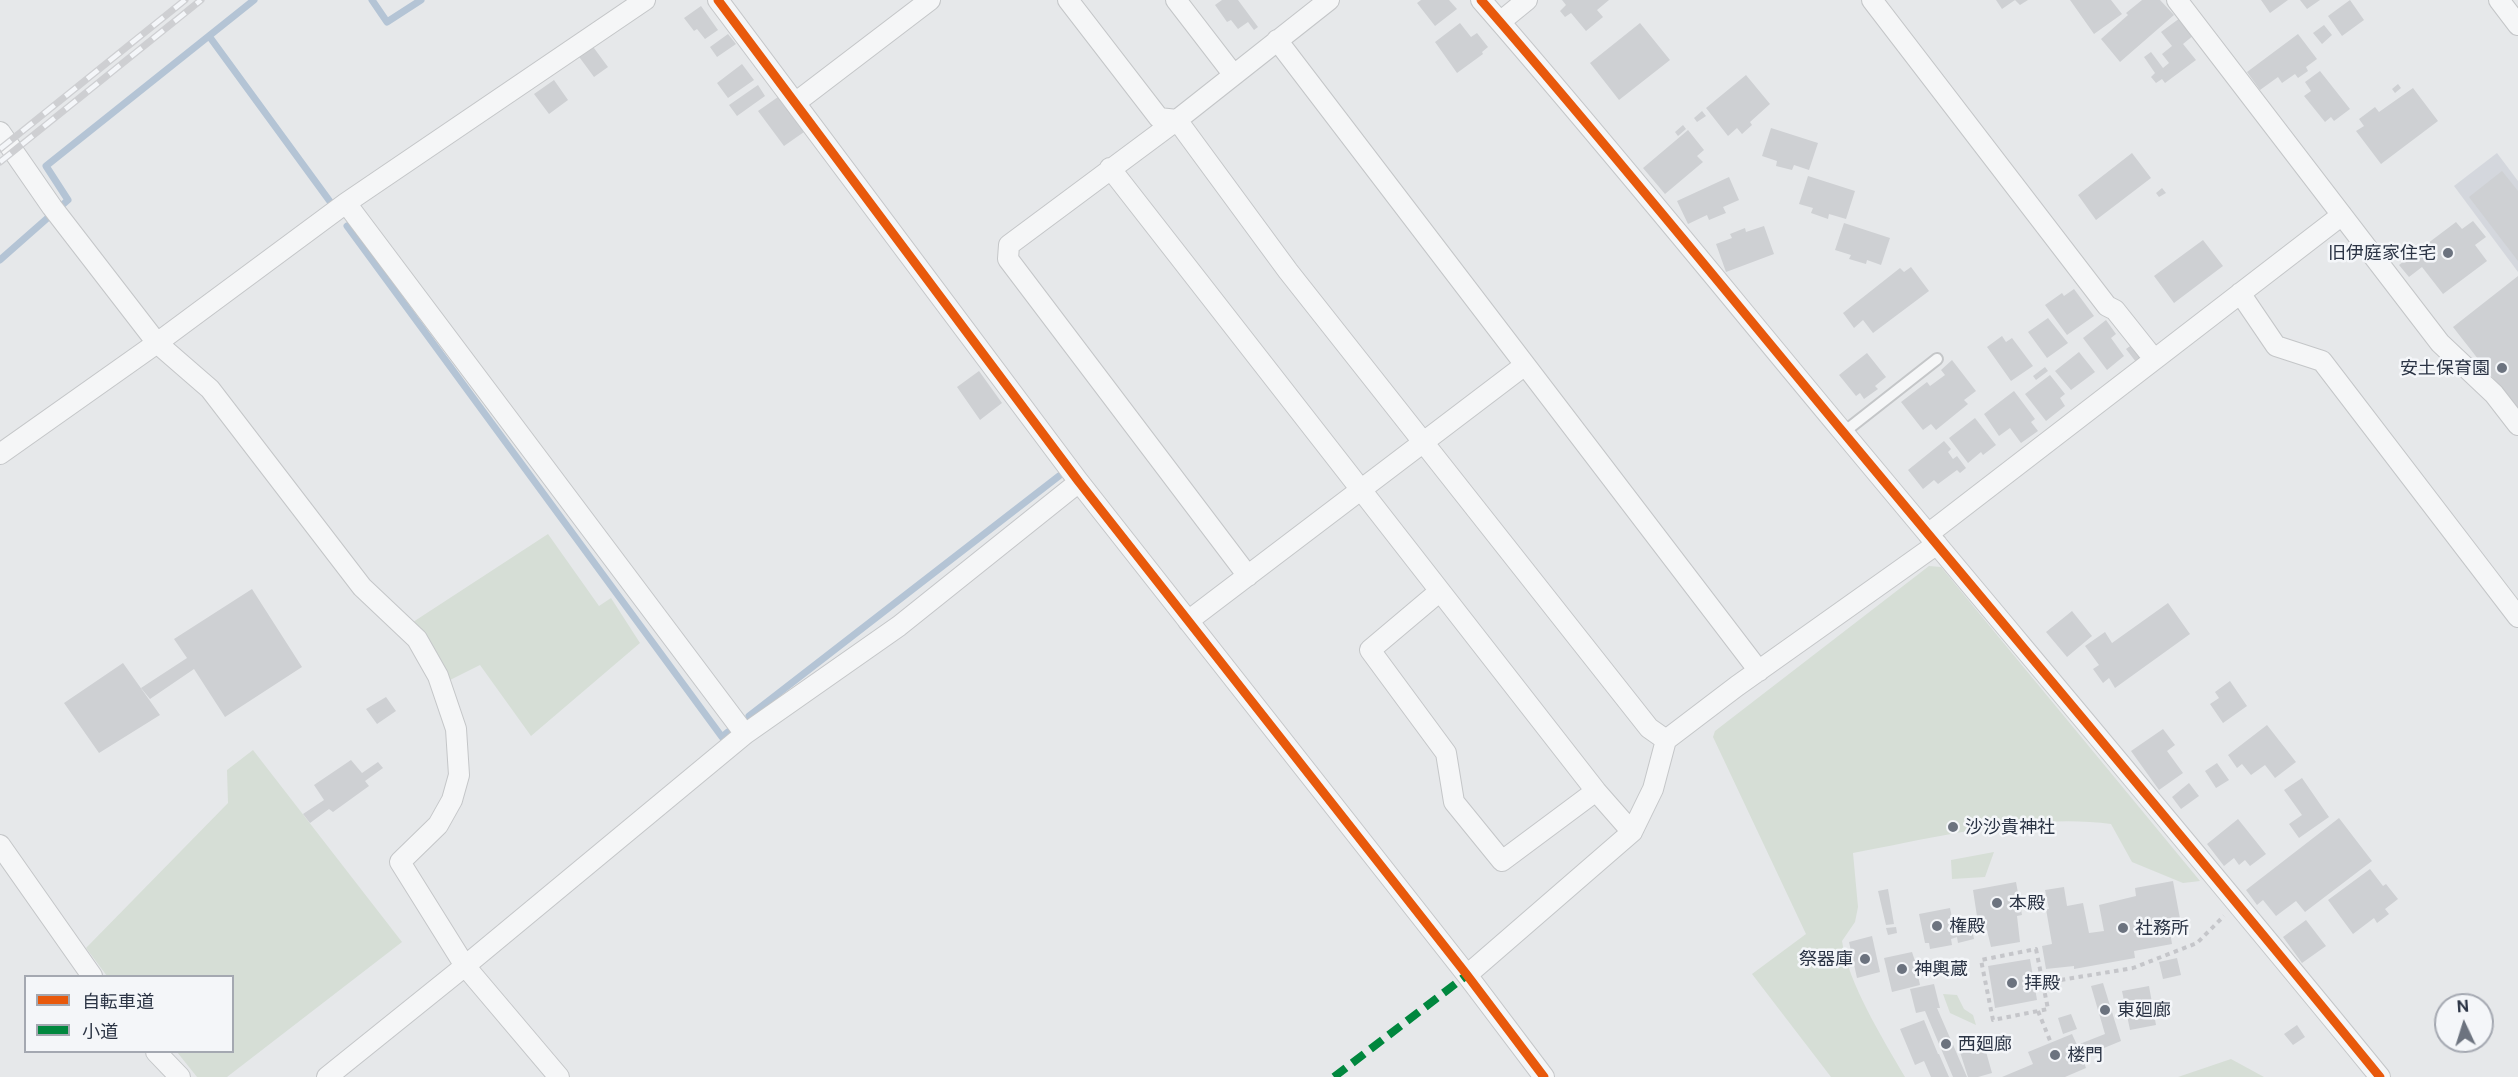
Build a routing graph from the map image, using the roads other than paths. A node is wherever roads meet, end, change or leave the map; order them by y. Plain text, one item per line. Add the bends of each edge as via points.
1 (645, 0) edge
2 (718, 0) edge
3 (930, 0) edge
4 (1068, 0) edge
5 (1176, 0) edge
6 (1481, 0) edge
7 (1527, 0) edge
8 (1872, 0) edge
9 (2177, 0) edge
10 (2499, 0) edge
11 (1324, 1) edge
12 (1500, 22) junction
13 (2518, 25) edge
14 (1277, 40) junction
15 (1233, 74) junction
16 (795, 103) junction
17 (1177, 120) junction
18 (0, 132) edge
19 (1110, 168) junction
20 (346, 203) junction
21 (2342, 215) junction
22 (2240, 293) junction
23 (158, 343) junction
24 (1937, 359) dead end
25 (2154, 359) junction
26 (1525, 365) junction
27 (2518, 425) edge
28 (1844, 432) junction
29 (1425, 441) junction
30 (0, 454) edge
31 (1079, 482) junction
32 (1361, 489) junction
33 (1933, 539) junction
34 (1248, 576) junction
35 (1440, 591) junction
36 (2518, 617) edge
37 (1188, 621) junction
38 (1759, 671) junction
39 (745, 734) junction
40 (1666, 740) junction
41 (1596, 791) junction
42 (1632, 832) junction
43 (0, 845) edge
44 (465, 966) junction
45 (91, 975) edge
46 (1467, 975) junction
47 (157, 1053) edge
48 (180, 1077) edge
49 (327, 1077) edge
50 (559, 1077) edge
51 (1544, 1077) edge
52 (2380, 1077) edge

1 - 20 street
2 - 16 street
3 - 16 street
4 - 17 street via 1159,118
5 - 15 street
6 - 12 street
7 - 12 street
8 - 25 street via 2107,306 2115,310
9 - 21 street
10 - 13 street
11 - 14 street
12 - 28 street
14 - 15 street
14 - 26 street
15 - 17 street
16 - 31 street
17 - 19 street
17 - 29 street via 1288,271
18 - 23 street via 55,211
19 - 32 street
19 - 34 street via 1008,245 1008,259
20 - 23 street
20 - 39 street
21 - 22 street
21 - 27 street via 2440,343 2494,394
22 - 25 street
22 - 36 street via 2276,346 2322,361
23 - 30 street
23 - 44 street via 210,389 362,587 417,639 438,676 456,729 459,775 452,800 438,825 400,861
24 - 28 lane
25 - 33 street
26 - 29 street
26 - 38 street
28 - 33 street
29 - 32 street
29 - 40 street via 1649,728
31 - 37 street
31 - 39 street via 899,626
32 - 34 street
32 - 35 street
33 - 38 street
33 - 52 street
34 - 37 street
35 - 41 street
35 - 41 street via 1370,650 1446,753 1454,802 1502,861
37 - 46 street
38 - 40 street
39 - 44 street
40 - 42 street via 1653,789
41 - 42 street
42 - 46 street
43 - 45 street
44 - 49 street
44 - 50 street
46 - 51 street
47 - 48 street

